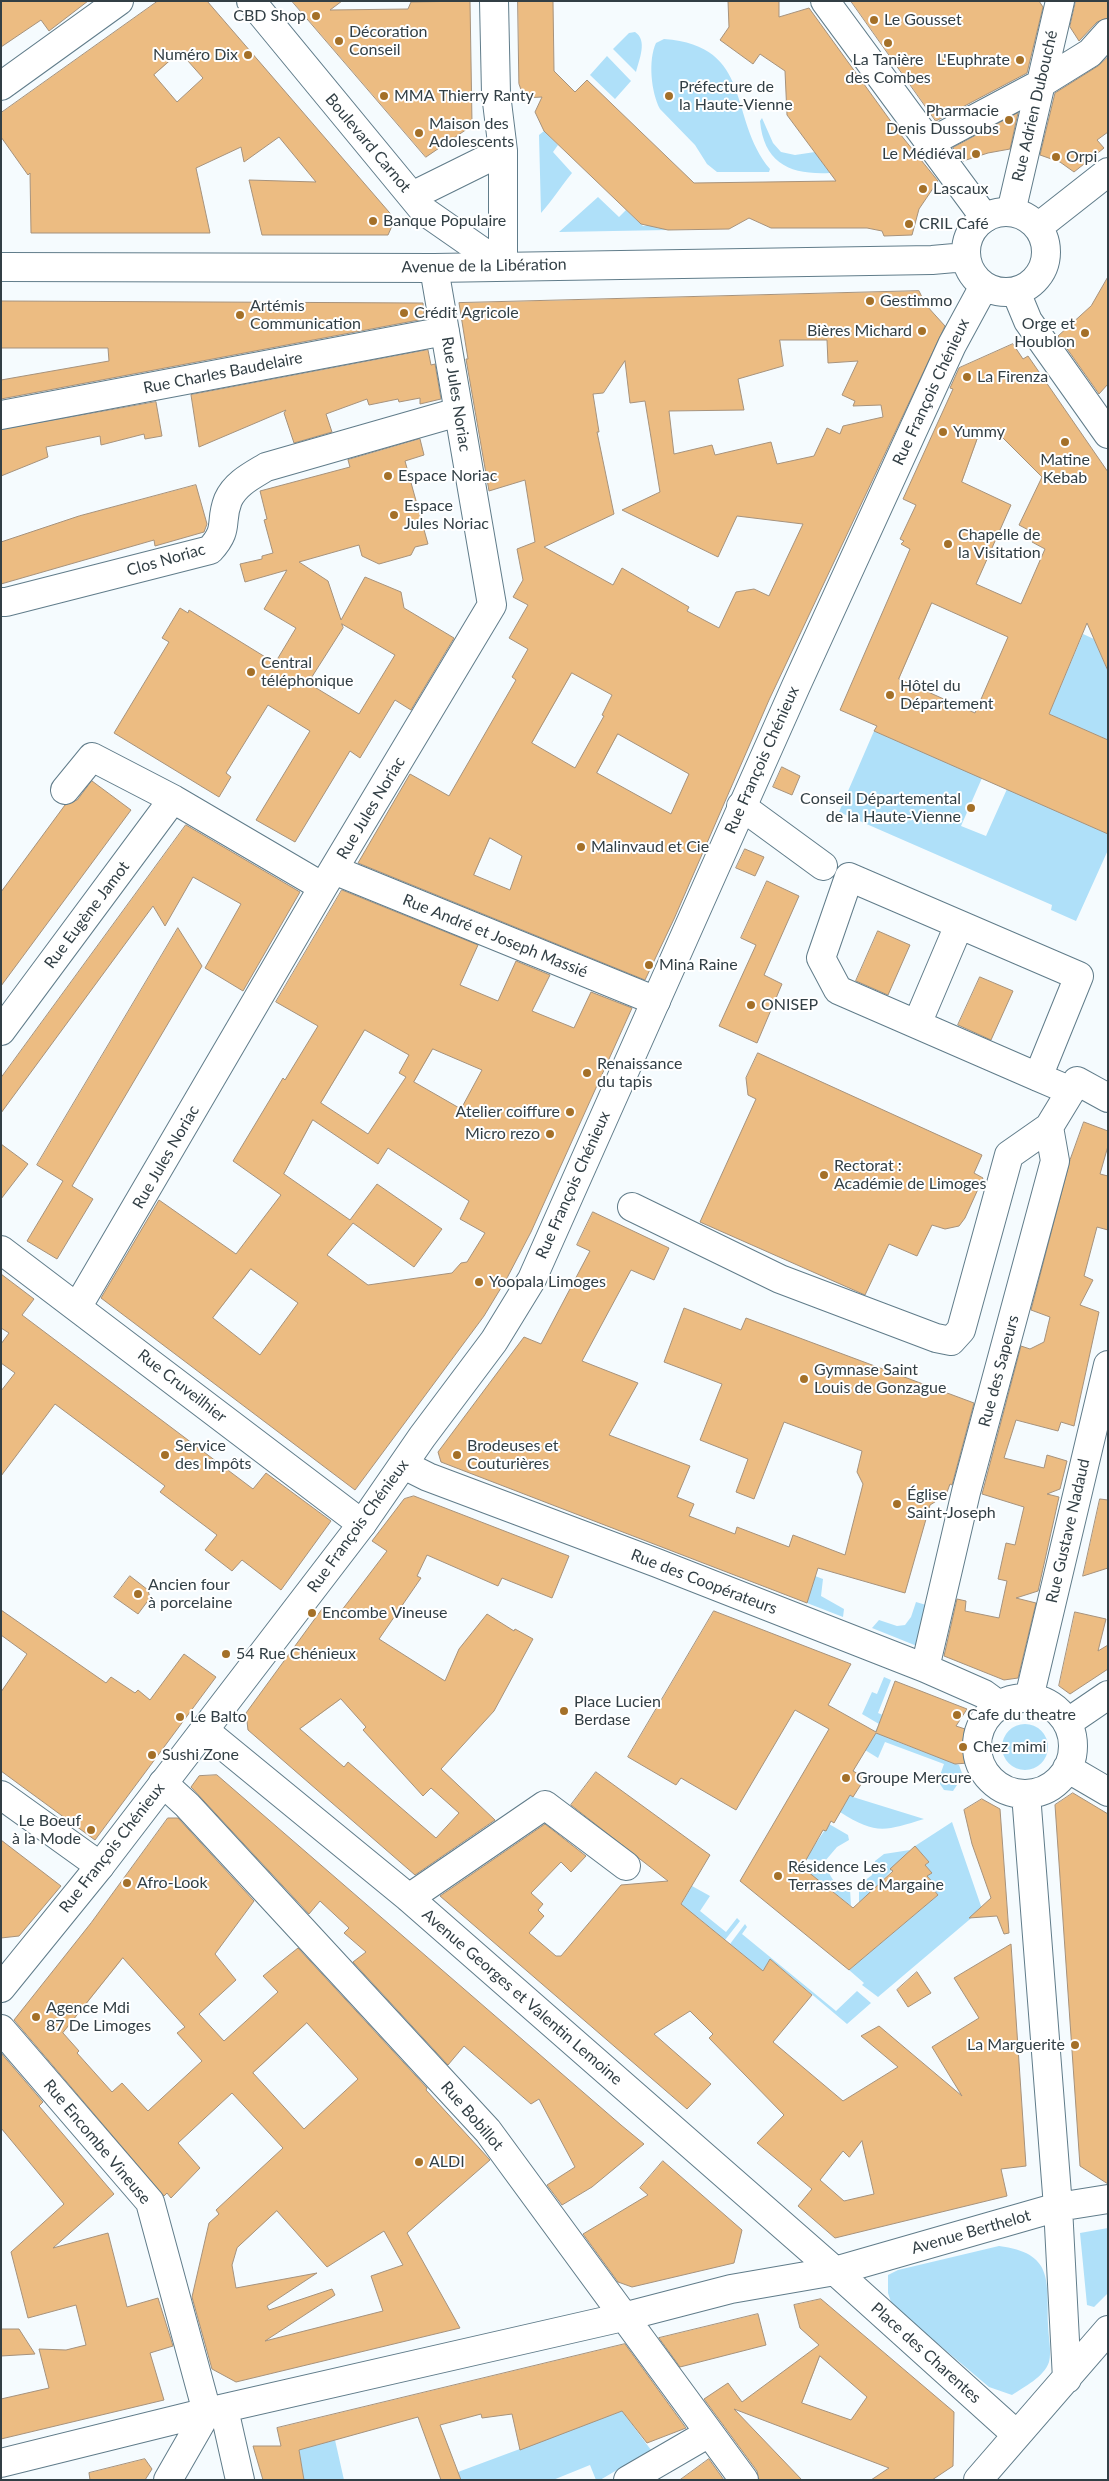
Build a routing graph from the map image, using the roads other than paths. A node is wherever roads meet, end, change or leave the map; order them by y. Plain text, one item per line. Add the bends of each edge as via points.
1 (119, 1) edge
2 (251, 1) edge
3 (494, 1) edge
4 (826, 1) edge
5 (1054, 7) edge
6 (1099, 43) edge
7 (1040, 84) junction
8 (1, 86) edge
9 (929, 142) junction
10 (503, 151) junction
11 (1108, 172) edge
12 (412, 196) junction
13 (998, 215) junction
14 (1038, 227) junction
15 (966, 257) junction
16 (503, 266) junction
17 (1, 267) edge
18 (434, 268) junction
19 (984, 286) junction
20 (1016, 292) junction
21 (445, 331) junction
22 (458, 412) junction
23 (1, 415) edge
24 (1108, 434) edge
25 (1, 602) edge
26 (65, 790) dead end
27 (173, 799) junction
28 (741, 806) junction
29 (823, 866) dead end
30 (329, 879) junction
31 (959, 925) junction
32 (656, 1002) junction
33 (917, 1024) junction
34 (1, 1031) edge
35 (1038, 1078) junction
36 (1074, 1086) junction
37 (1108, 1098) edge
38 (1049, 1127) junction
39 (632, 1208) dead end
40 (1, 1250) edge
41 (78, 1306) junction
42 (1108, 1365) edge
43 (404, 1465) junction
44 (362, 1524) junction
45 (925, 1668) junction
46 (1108, 1695) edge
47 (1029, 1698) junction
48 (1000, 1705) junction
49 (1067, 1723) junction
50 (204, 1730) junction
51 (1067, 1768) junction
52 (163, 1783) junction
53 (1108, 1792) edge
54 (1026, 1794) junction
55 (1, 1795) edge
56 (100, 1866) junction
57 (626, 1866) dead end
58 (409, 1898) junction
59 (5, 1975) edge
60 (1, 2029) edge
61 (1108, 2199) edge
62 (1058, 2207) junction
63 (835, 2271) junction
64 (624, 2317) junction
65 (1108, 2330) edge
66 (1067, 2379) junction
67 (216, 2411) junction
68 (709, 2432) junction
69 (1017, 2435) junction
70 (1, 2464) edge
71 (168, 2480) edge
72 (240, 2480) edge
73 (628, 2480) edge
74 (744, 2480) edge
75 (978, 2480) edge

1 - 8 street
2 - 12 street, Boulevard Carnot
3 - 10 street via 496,94
4 - 9 street
5 - 7 street, Rue Adrien Dubouché
6 - 7 street
7 - 9 street
7 - 13 street, Rue Adrien Dubouché
9 - 13 street
10 - 12 street
10 - 16 street
11 - 14 street
12 - 16 street, Boulevard Carnot via 424,211
13 - 14 street via 1026,217
13 - 15 street via 970,235
14 - 20 street via 1046,245 1045,264 1035,281
15 - 16 street, Avenue de la Libération
15 - 19 street via 973,274
16 - 18 street, Avenue de la Libération
17 - 18 street, Avenue de la Libération
18 - 21 street, Rue Jules Noriac
19 - 20 street via 1002,292
19 - 28 street, Rue François Chénieux via 952,345
20 - 24 street via 1028,321
21 - 22 street, Rue Jules Noriac
21 - 23 street, Rue Charles Baudelaire
22 - 25 street, Clos Noriac via 266,467 240,483 228,500 222,537 210,550
22 - 30 street, Rue Jules Noriac via 492,605
26 - 27 street via 92,757
27 - 30 street
27 - 34 street, Rue Eugène Jamot
28 - 29 street
28 - 32 street, Rue François Chénieux
30 - 32 street, Rue André et Joseph Massié
30 - 41 street, Rue Jules Noriac
31 - 33 street
31 - 33 street via 849,878 822,958 838,990
31 - 35 street via 1079,976
32 - 43 street, Rue François Chénieux via 532,1279 494,1341
33 - 35 street
35 - 36 street
36 - 37 street
36 - 38 street
38 - 39 street via 1009,1155 961,1330 951,1341 780,1279
38 - 45 street, Rue des Sapeurs via 1055,1161 966,1492
40 - 41 street, Rue Cruveilhier
41 - 44 street, Rue Cruveilhier
42 - 47 street, Rue Gustave Nadaud
43 - 44 street, Rue François Chénieux
43 - 45 street, Rue des Coopérateurs
44 - 50 street, Rue François Chénieux
45 - 48 street, Rue des Coopérateurs via 984,1694
46 - 49 street
47 - 48 street via 1017,1698
47 - 49 street via 1052,1706
48 - 54 street via 986,1718 979,1731 976,1746 979,1760 996,1784
49 - 51 street via 1072,1745
50 - 52 street, Rue François Chénieux
50 - 58 street, Avenue Georges et Valentin Lemoine
51 - 53 street
51 - 54 street via 1050,1786
52 - 56 street, Rue François Chénieux
52 - 64 street, Rue Bobillot via 187,1805 488,2131
54 - 62 street
55 - 56 street
56 - 59 street, Rue François Chénieux
57 - 58 street via 545,1805
58 - 63 street, Avenue Georges et Valentin Lemoine
60 - 67 street, Rue Encombe Vineuse via 150,2202
61 - 62 street, Avenue Berthelot
62 - 63 street, Avenue Berthelot
62 - 66 street
63 - 64 street, Avenue Berthelot via 731,2289
63 - 69 street, Place des Charentes
64 - 67 street, Avenue Berthelot
64 - 68 street, Rue Bobillot
65 - 66 street
66 - 69 street
67 - 70 street, Avenue Berthelot
67 - 71 street
67 - 72 street, Rue Encombe Vineuse
68 - 73 street
68 - 74 street, Rue Bobillot
69 - 75 street

